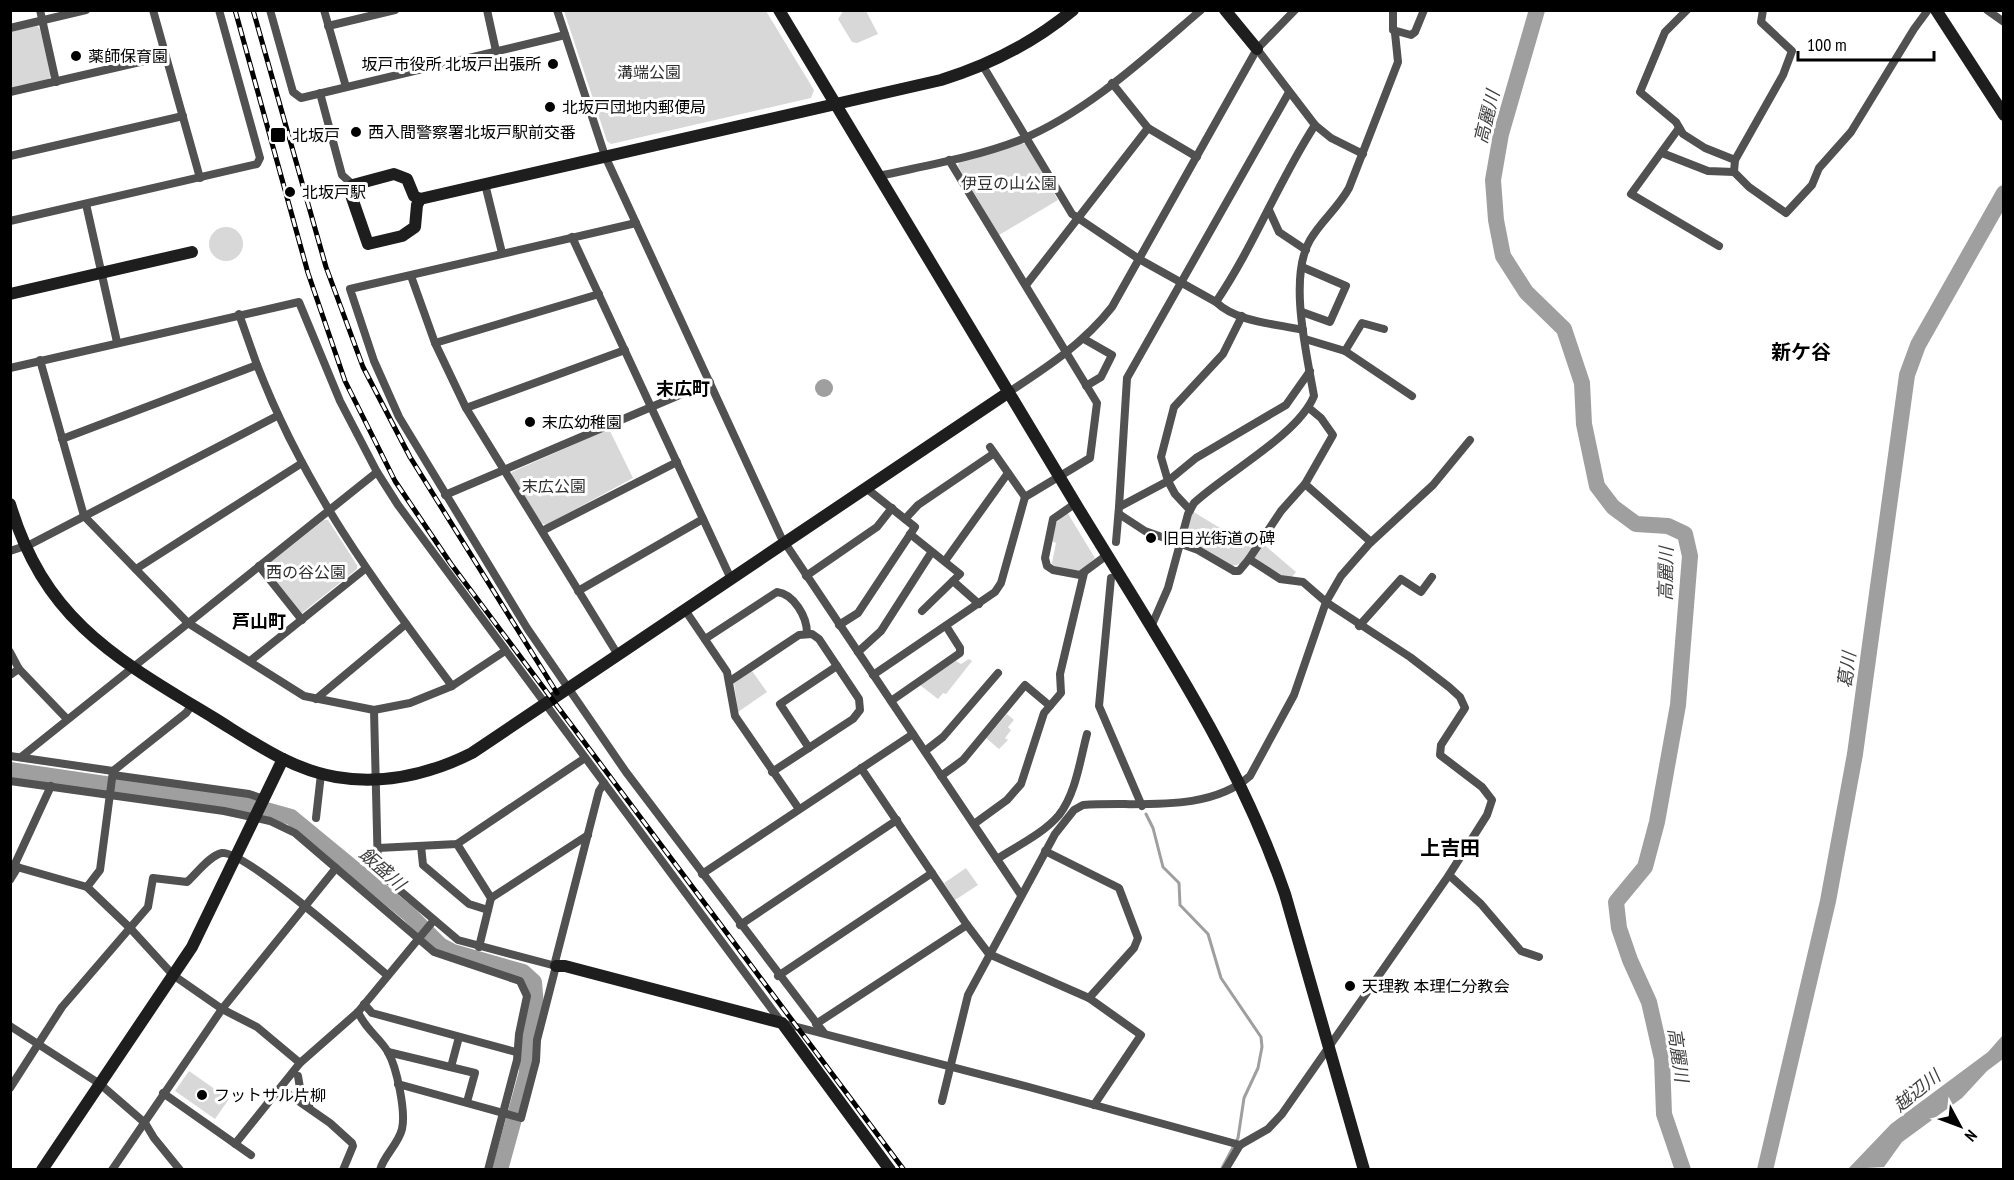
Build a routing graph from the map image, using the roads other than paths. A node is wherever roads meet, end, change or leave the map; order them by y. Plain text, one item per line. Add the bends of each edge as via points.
1 (40, 10) edge
2 (86, 10) edge
3 (153, 10) edge
4 (219, 10) edge
5 (270, 10) edge
6 (324, 10) edge
7 (395, 10) edge
8 (487, 10) edge
9 (557, 10) edge
10 (779, 10) edge
11 (1073, 10) edge
12 (1202, 10) edge
13 (1225, 10) edge
14 (1295, 10) edge
15 (1393, 10) edge
16 (1424, 10) edge
17 (1687, 10) edge
18 (1763, 10) edge
19 (1928, 10) edge
20 (1936, 10) edge
21 (1987, 10) edge
22 (42, 21) junction
23 (2004, 22) edge
24 (328, 26) junction
25 (10, 28) edge
26 (1395, 33) junction
27 (566, 35) junction
28 (1257, 49) junction
29 (496, 51) junction
30 (166, 56) junction
31 (982, 66) junction
32 (56, 82) junction
33 (1112, 83) junction
34 (346, 87) junction
35 (10, 92) edge
36 (320, 93) junction
37 (1288, 94) junction
38 (834, 102) junction
39 (2004, 115) edge
40 (183, 116) junction
41 (1315, 125) junction
42 (1148, 128) junction
43 (1679, 128) junction
44 (1025, 137) junction
45 (1662, 153) junction
46 (1363, 154) junction
47 (10, 156) edge
48 (605, 156) junction
49 (1197, 157) junction
50 (949, 160) junction
51 (1735, 160) junction
52 (1734, 172) junction
53 (879, 176) junction
54 (200, 178) junction
55 (485, 184) junction
56 (353, 185) junction
57 (420, 200) junction
58 (86, 204) junction
59 (1269, 210) junction
60 (1077, 219) junction
61 (10, 221) edge
62 (636, 223) junction
63 (572, 237) junction
64 (1719, 246) dead end
65 (1306, 250) junction
66 (192, 252) dead end
67 (502, 253) junction
68 (1139, 258) junction
69 (1302, 267) junction
70 (101, 273) junction
71 (411, 276) junction
72 (1182, 282) junction
73 (1026, 285) junction
74 (10, 294) edge
75 (598, 294) junction
76 (1216, 302) junction
77 (1302, 312) junction
78 (239, 314) junction
79 (1242, 316) junction
80 (1384, 329) dead end
81 (1304, 334) junction
82 (1084, 339) junction
83 (117, 342) junction
84 (435, 343) junction
85 (625, 350) junction
86 (1345, 351) junction
87 (1066, 354) junction
88 (40, 360) junction
89 (257, 365) junction
90 (10, 368) edge
91 (1310, 371) junction
92 (710, 382) junction
93 (1086, 386) junction
94 (1009, 392) junction
95 (1412, 396) dead end
96 (651, 407) junction
97 (466, 408) junction
98 (1309, 408) junction
99 (277, 416) junction
100 (62, 439) junction
101 (1470, 440) dead end
102 (677, 462) junction
103 (302, 463) junction
104 (504, 471) junction
105 (377, 472) junction
106 (1008, 473) junction
107 (1059, 476) junction
108 (1168, 481) junction
109 (1305, 484) junction
110 (866, 488) junction
111 (445, 495) junction
112 (1025, 497) junction
113 (1076, 503) junction
114 (10, 504) edge
115 (892, 508) junction
116 (1190, 510) junction
117 (328, 511) junction
118 (1119, 511) junction
119 (84, 516) junction
120 (703, 519) junction
121 (905, 519) junction
122 (542, 531) junction
123 (910, 534) junction
124 (1116, 542) dead end
125 (1371, 542) junction
126 (785, 543) junction
127 (1180, 543) junction
128 (24, 546) junction
129 (10, 551) edge
130 (931, 553) junction
131 (1107, 555) junction
132 (1249, 559) junction
133 (945, 561) junction
134 (259, 566) junction
135 (136, 569) junction
136 (365, 569) junction
137 (1084, 573) junction
138 (806, 576) junction
139 (1432, 577) dead end
140 (1111, 578) dead end
141 (731, 579) junction
142 (953, 581) junction
143 (578, 591) junction
144 (1326, 602) junction
145 (979, 604) junction
146 (685, 610) junction
147 (922, 611) dead end
148 (302, 620) junction
149 (188, 623) junction
150 (406, 624) junction
151 (839, 625) junction
152 (946, 626) junction
153 (1359, 626) junction
154 (1150, 627) junction
155 (807, 633) junction
156 (705, 639) junction
157 (504, 651) junction
158 (10, 652) edge
159 (858, 652) junction
160 (618, 655) junction
161 (250, 661) junction
162 (837, 666) junction
163 (130, 667) junction
164 (19, 669) junction
165 (998, 673) dead end
166 (10, 675) edge
167 (873, 675) junction
168 (730, 681) junction
169 (452, 686) junction
170 (567, 689) junction
171 (316, 699) junction
172 (891, 702) junction
173 (192, 705) junction
174 (545, 705) junction
175 (1050, 706) junction
176 (374, 710) junction
177 (67, 719) junction
178 (913, 734) junction
179 (1087, 734) dead end
180 (809, 748) junction
181 (925, 751) junction
182 (10, 756) edge
183 (21, 757) junction
184 (585, 758) junction
185 (283, 759) junction
186 (861, 768) junction
187 (772, 772) junction
188 (113, 774) junction
189 (321, 774) junction
190 (941, 776) junction
191 (376, 779) junction
192 (10, 781) edge
193 (604, 783) junction
194 (1240, 785) junction
195 (51, 786) junction
196 (111, 793) junction
197 (263, 800) junction
198 (1143, 806) junction
199 (799, 809) junction
200 (256, 816) junction
201 (316, 818) dead end
202 (897, 820) junction
203 (974, 824) junction
204 (588, 835) junction
205 (457, 844) junction
206 (421, 846) junction
207 (378, 848) junction
208 (1045, 852) junction
209 (236, 857) junction
210 (997, 859) junction
211 (14, 866) edge
212 (336, 868) junction
213 (932, 873) junction
214 (702, 874) junction
215 (1449, 875) junction
216 (10, 880) edge
217 (87, 887) junction
218 (1021, 895) junction
219 (491, 898) junction
220 (305, 906) junction
221 (488, 910) junction
222 (432, 922) junction
223 (740, 925) junction
224 (967, 925) junction
225 (130, 928) junction
226 (419, 937) junction
227 (479, 947) junction
228 (988, 954) junction
229 (1539, 957) dead end
230 (555, 966) junction
231 (173, 975) junction
232 (387, 975) junction
233 (778, 976) junction
234 (1089, 998) junction
235 (361, 1008) junction
236 (222, 1009) junction
237 (782, 1023) junction
238 (816, 1024) junction
239 (10, 1026) edge
240 (824, 1033) junction
241 (459, 1037) junction
242 (38, 1043) junction
243 (1329, 1046) junction
244 (388, 1052) junction
245 (516, 1052) junction
246 (300, 1063) junction
247 (951, 1066) junction
248 (451, 1067) junction
249 (298, 1076) dead end
250 (100, 1084) junction
251 (398, 1084) junction
252 (10, 1088) edge
253 (281, 1089) junction
254 (163, 1093) junction
255 (942, 1101) dead end
256 (467, 1102) junction
257 (1094, 1105) junction
258 (313, 1111) junction
259 (503, 1113) junction
260 (145, 1123) junction
261 (235, 1144) junction
262 (1240, 1145) junction
263 (251, 1155) dead end
264 (42, 1170) edge
265 (112, 1170) edge
266 (180, 1170) edge
267 (343, 1170) edge
268 (380, 1170) edge
269 (488, 1170) edge
270 (890, 1170) edge
271 (1226, 1170) edge
272 (1364, 1170) edge

1 - 22 street
2 - 22 street
3 - 30 street
4 - 54 street via 260,158 254,165
5 - 36 street via 295,95 301,98
6 - 24 street
7 - 24 street
8 - 29 street
9 - 27 street
10 - 38 street
11 - 31 street via 1026,44
12 - 33 street
13 - 28 street
14 - 28 street
15 - 26 street
16 - 26 street via 1413,35
17 - 43 street via 1665,32 1640,92
18 - 51 street via 1761,22 1792,51 1783,75
19 - 52 street via 1851,132 1820,168 1812,185 1785,213 1749,188
20 - 39 street
21 - 23 street
22 - 25 street
22 - 32 street
24 - 34 street
26 - 46 street via 1398,62
27 - 29 street
27 - 48 street
28 - 37 street
28 - 49 street
29 - 34 street
30 - 32 street
30 - 40 street
31 - 38 street via 941,80
31 - 44 street
32 - 35 street
33 - 42 street
33 - 44 street via 1071,113
34 - 36 street
36 - 56 street via 342,176
37 - 41 street
37 - 72 street
38 - 48 street
38 - 53 street
40 - 47 street
40 - 54 street
41 - 46 street
41 - 59 street via 1291,163
42 - 49 street
42 - 60 street
43 - 45 street
43 - 51 street via 1696,143
44 - 50 street
44 - 60 street
45 - 52 street via 1708,171
45 - 64 street via 1631,194
46 - 65 street via 1339,206
48 - 55 street
48 - 62 street
49 - 68 street
50 - 53 street
50 - 73 street
51 - 52 street
53 - 94 street
54 - 58 street
55 - 57 street
55 - 67 street
56 - 57 street via 401,175
56 - 57 street via 351,195 369,244 411,232
58 - 61 street
58 - 70 street
59 - 65 street via 1279,232
59 - 76 street
60 - 68 street
60 - 73 street
62 - 63 street
62 - 92 street
63 - 67 street
63 - 75 street
65 - 69 street
66 - 70 street
67 - 71 street
68 - 72 street
68 - 82 street via 1112,308
69 - 77 street
69 - 77 street via 1346,286 1330,322
70 - 74 street
70 - 83 street
71 - 84 street
71 - 111 street via 350,289 374,361 399,417
72 - 76 street
72 - 118 street via 1127,378
73 - 87 street
75 - 84 street
75 - 85 street
76 - 79 street
77 - 81 street
78 - 83 street
78 - 89 street
78 - 105 street via 295,301 301,304 335,391
79 - 81 street
79 - 108 street via 1223,354 1174,407 1161,457
80 - 86 street via 1362,323
81 - 86 street
81 - 91 street
82 - 87 street
82 - 93 street via 1112,355 1101,377
83 - 88 street
84 - 97 street
85 - 96 street
85 - 97 street
86 - 95 street
87 - 93 street
87 - 94 street
88 - 90 street
88 - 100 street
89 - 99 street
89 - 100 street
91 - 98 street via 1314,396
91 - 108 street via 1286,405 1204,453
92 - 96 street
92 - 126 street
93 - 107 street via 1096,403 1092,455
94 - 107 street
94 - 110 street
96 - 102 street
96 - 104 street
97 - 104 street
98 - 109 street via 1332,435
98 - 116 street
99 - 103 street
99 - 119 street
100 - 119 street
101 - 125 street via 1433,485
102 - 120 street
102 - 122 street
103 - 117 street
103 - 135 street
104 - 111 street
104 - 122 street
105 - 117 street
105 - 157 street
106 - 112 street
106 - 121 street via 991,451
106 - 133 street
107 - 112 street
107 - 113 street
108 - 116 street
108 - 118 street
109 - 125 street
109 - 132 street
110 - 115 street
110 - 126 street
111 - 170 street
112 - 145 street via 1006,573 995,592
113 - 131 street
113 - 137 street via 1053,519 1045,563 1053,570 1076,576
114 - 128 street
115 - 121 street
115 - 138 street via 877,528
116 - 127 street
117 - 134 street
117 - 136 street
118 - 124 street
118 - 127 street via 1145,531
119 - 128 street
119 - 135 street
120 - 141 street
120 - 143 street
121 - 123 street via 915,527
122 - 143 street
123 - 130 street
123 - 151 street via 858,613
125 - 144 street via 1341,576
126 - 138 street
126 - 141 street
127 - 132 street via 1234,571 1239,571
127 - 154 street via 1168,588
128 - 129 street
128 - 163 street via 69,615
130 - 133 street
130 - 159 street via 881,630
131 - 137 street
131 - 154 street
132 - 144 street via 1280,579 1303,582
133 - 142 street via 960,574
134 - 148 street
134 - 149 street
135 - 149 street
136 - 148 street
136 - 150 street
137 - 175 street via 1060,674 1061,693
138 - 151 street
139 - 153 street via 1421,592 1401,579
140 - 198 street via 1099,706
141 - 146 street
142 - 145 street
142 - 147 street
143 - 160 street
144 - 153 street
144 - 194 street via 1294,695 1256,767
145 - 152 street
146 - 156 street
146 - 160 street
148 - 161 street
149 - 161 street
149 - 163 street
150 - 169 street
150 - 171 street
151 - 159 street
152 - 167 street
152 - 172 street via 960,653
153 - 215 street via 1410,657 1465,704 1441,745 1440,755 1492,800 1491,808
154 - 194 street
155 - 156 street via 805,619 792,598 777,592
155 - 162 street via 819,639
155 - 168 street
156 - 168 street
157 - 169 street
157 - 174 street
158 - 164 street
159 - 167 street
160 - 170 street
161 - 171 street via 304,696
162 - 180 street via 859,699 860,710 853,719
162 - 180 street via 780,704
163 - 173 street
163 - 177 street
164 - 166 street
164 - 177 street
165 - 181 street via 943,737
167 - 172 street
168 - 187 street via 735,716
169 - 176 street via 410,703
170 - 174 street
170 - 214 street
171 - 176 street
172 - 178 street
173 - 185 street
173 - 188 street
174 - 184 street
174 - 191 street via 448,765 421,774
175 - 190 street via 1025,686 963,760
175 - 203 street via 1044,713 1021,784 1008,800
176 - 191 street
177 - 183 street
178 - 181 street
178 - 186 street
179 - 210 street via 1069,798 1059,814
180 - 187 street
181 - 190 street
182 - 183 street
183 - 188 street
184 - 193 street
184 - 205 street
185 - 189 street
185 - 197 street
186 - 199 street
186 - 202 street
187 - 199 street
188 - 196 street
188 - 197 street via 249,794
189 - 191 street
189 - 201 street
190 - 203 street
191 - 207 street
192 - 195 street
193 - 204 street
193 - 237 street
194 - 198 street via 1180,803
194 - 243 street via 1273,858
195 - 196 street
195 - 211 street
196 - 200 street
196 - 217 street via 100,870
197 - 200 street
198 - 208 street via 1107,803 1078,807
199 - 214 street
200 - 209 street
200 - 212 street via 296,833
202 - 213 street
202 - 223 street
203 - 210 street
204 - 219 street
204 - 230 street
205 - 206 street
205 - 219 street
206 - 207 street
206 - 221 street via 423,865 469,904
207 - 222 street via 378,872
208 - 218 street
208 - 234 street via 1119,888 1138,938 1134,948
209 - 220 street
209 - 225 street via 222,853 215,856 187,882 153,878 148,908
209 - 231 street via 192,947
210 - 218 street
211 - 216 street
211 - 217 street
212 - 220 street
212 - 226 street
213 - 224 street
213 - 233 street
214 - 223 street
215 - 229 street via 1481,904 1521,951
215 - 243 street
217 - 225 street
218 - 228 street
219 - 221 street
220 - 232 street
220 - 236 street
221 - 227 street
222 - 226 street
222 - 227 street via 458,940
223 - 233 street
224 - 228 street
224 - 238 street
225 - 231 street
225 - 242 street via 62,1007
226 - 232 street
226 - 245 street via 446,958 520,981 527,996
227 - 230 street
228 - 234 street
228 - 247 street via 968,995
230 - 237 street
230 - 259 street via 521,1118
231 - 236 street
231 - 250 street
232 - 235 street
233 - 238 street
234 - 257 street via 1141,1035
235 - 241 street
235 - 244 street via 365,1027
235 - 246 street
236 - 246 street via 257,1027
236 - 254 street
237 - 240 street
237 - 270 street
238 - 240 street
239 - 242 street
240 - 247 street
241 - 245 street
241 - 248 street
242 - 250 street
242 - 252 street
243 - 262 street via 1274,1123
243 - 272 street
244 - 248 street
244 - 251 street
245 - 259 street
246 - 253 street
247 - 255 street
247 - 257 street
248 - 256 street via 475,1073
249 - 258 street via 302,1094
250 - 260 street
250 - 264 street
251 - 256 street
251 - 268 street via 402,1131
253 - 258 street
253 - 261 street
254 - 260 street
254 - 261 street
256 - 259 street
257 - 262 street
258 - 267 street via 353,1146
259 - 269 street
260 - 265 street
260 - 266 street
261 - 263 street
262 - 271 street

